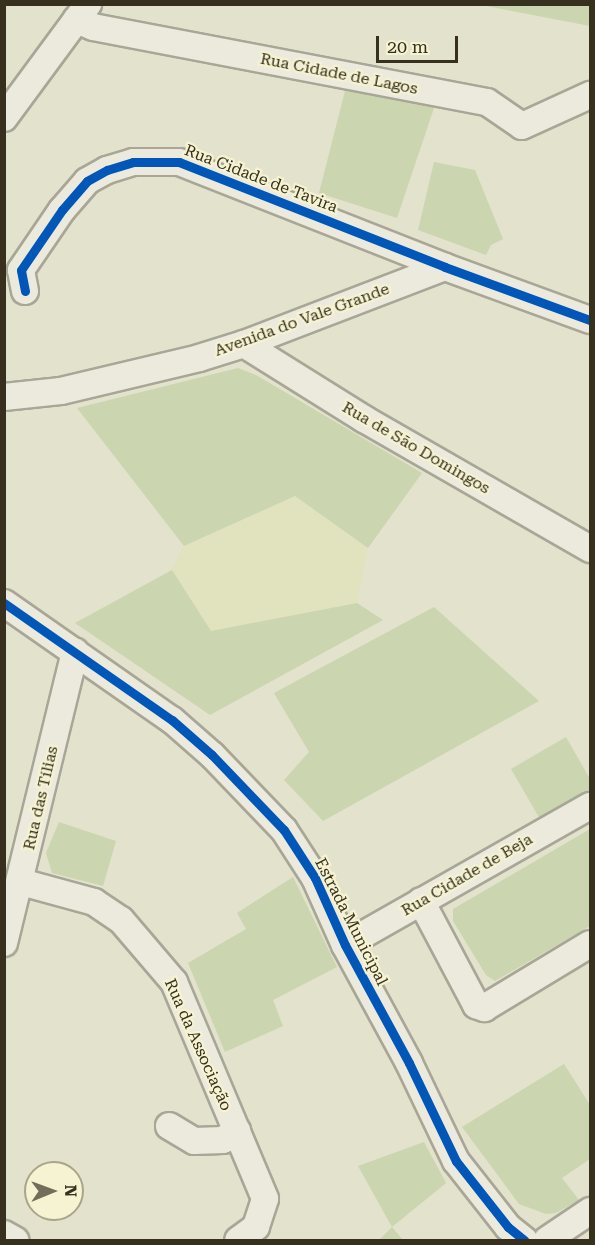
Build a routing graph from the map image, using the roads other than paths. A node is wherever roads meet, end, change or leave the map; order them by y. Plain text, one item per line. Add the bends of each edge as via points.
1 (82, 12) edge
2 (591, 95) edge
3 (4, 118) edge
4 (445, 267) junction
5 (25, 291) dead end
6 (591, 320) edge
7 (244, 344) junction
8 (4, 398) edge
9 (591, 549) edge
10 (4, 603) edge
11 (75, 652) junction
12 (591, 806) edge
13 (21, 882) junction
14 (421, 902) junction
15 (4, 943) edge
16 (591, 944) edge
17 (345, 945) junction
18 (169, 1126) dead end
19 (237, 1131) junction
20 (591, 1211) edge
21 (4, 1234) edge
22 (15, 1240) edge
23 (238, 1240) edge
24 (524, 1240) edge
25 (546, 1240) edge

1 - 2 street, Rua Cidade de Lagos via 93,27 487,102 522,126
1 - 3 street
4 - 5 street, Rua Cidade de Tavira via 179,162 133,162 87,181 62,210 21,270
4 - 6 street
4 - 7 street, Avenida do Vale Grande
7 - 8 street, Avenida do Vale Grande via 61,391
7 - 9 street, Rua de São Domingos via 364,419
10 - 11 street, Estrada Municipal
11 - 13 street, Rua das Tílias
11 - 17 street, Estrada Municipal via 180,727 284,830 315,878
12 - 14 street, Rua Cidade de Beja
13 - 15 street, Rua das Tílias
13 - 19 street, Rua da Associação via 94,902 121,920 174,982
14 - 16 street via 476,1005 484,1008
14 - 17 street, Rua Cidade de Beja
17 - 24 street, Estrada Municipal via 456,1161 508,1227
18 - 19 street via 194,1140 223,1140
19 - 23 street, Rua da Associação via 265,1199 256,1227
20 - 25 street
21 - 22 street

